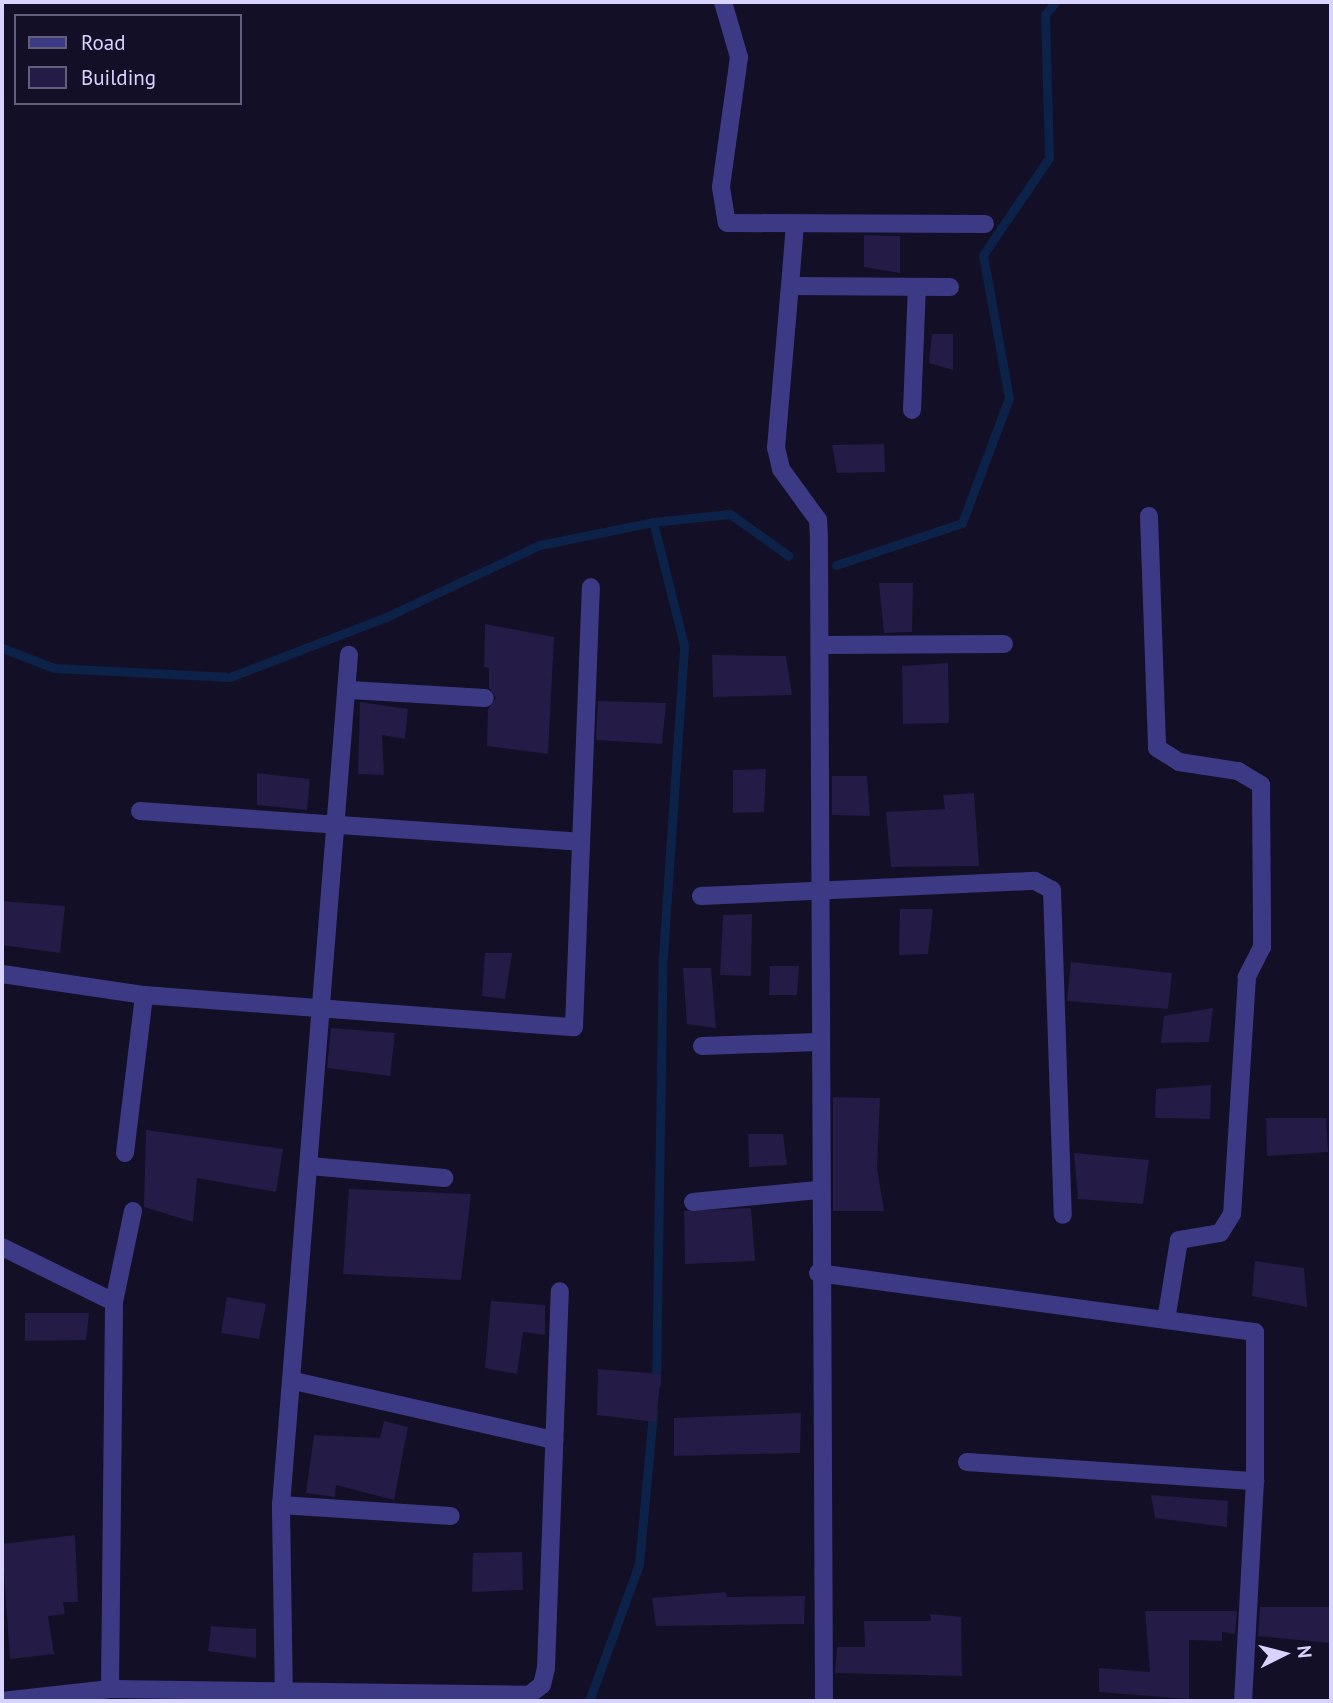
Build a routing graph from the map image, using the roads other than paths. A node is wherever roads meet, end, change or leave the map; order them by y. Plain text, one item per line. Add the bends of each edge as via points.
1 (723, 2) edge
2 (985, 224) dead end
3 (795, 225) junction
4 (790, 286) junction
5 (917, 287) junction
6 (950, 288) dead end
7 (912, 410) dead end
8 (1149, 516) dead end
9 (591, 587) dead end
10 (1004, 644) dead end
11 (821, 645) junction
12 (349, 655) dead end
13 (350, 690) junction
14 (485, 698) dead end
15 (140, 811) dead end
16 (336, 827) junction
17 (580, 842) junction
18 (818, 895) junction
19 (701, 896) dead end
20 (2, 974) edge
21 (144, 995) junction
22 (321, 1009) junction
23 (817, 1042) junction
24 (702, 1046) dead end
25 (125, 1153) dead end
26 (310, 1166) junction
27 (444, 1178) dead end
28 (817, 1189) junction
29 (693, 1202) dead end
30 (133, 1211) dead end
31 (1063, 1215) dead end
32 (2, 1247) edge
33 (818, 1273) junction
34 (560, 1291) dead end
35 (114, 1302) junction
36 (1166, 1320) junction
37 (294, 1381) junction
38 (554, 1440) junction
39 (967, 1462) dead end
40 (1255, 1481) junction
41 (281, 1505) junction
42 (451, 1516) dead end
43 (110, 1689) junction
44 (282, 1695) edge
45 (2, 1701) edge
46 (824, 1701) edge
47 (1243, 1701) edge

1 - 3 street via 739,57 721,207 727,223 738,226
2 - 3 street
3 - 4 street
4 - 5 street
4 - 11 street via 776,448 781,469 818,520
5 - 6 street
5 - 7 street
8 - 36 street via 1157,748 1179,762 1238,771 1261,785 1262,947 1247,977 1232,1214 1220,1233 1179,1240
9 - 17 street
10 - 11 street
11 - 18 street
12 - 13 street
13 - 14 street
13 - 16 street
15 - 16 street
16 - 17 street
16 - 22 street
17 - 22 street via 574,1027
18 - 19 street
18 - 23 street
18 - 31 street via 1035,881 1052,890
20 - 21 street
21 - 22 street
21 - 25 street
22 - 26 street
23 - 24 street
23 - 28 street
26 - 27 street
26 - 37 street
28 - 29 street
28 - 33 street
30 - 35 street
32 - 35 street
33 - 36 street
33 - 46 street
34 - 38 street
35 - 43 street
36 - 40 street via 1255,1332
37 - 38 street
37 - 41 street
38 - 44 street via 542,1685 513,1697
39 - 40 street
40 - 47 street
41 - 42 street
41 - 44 street
43 - 44 street
43 - 45 street

